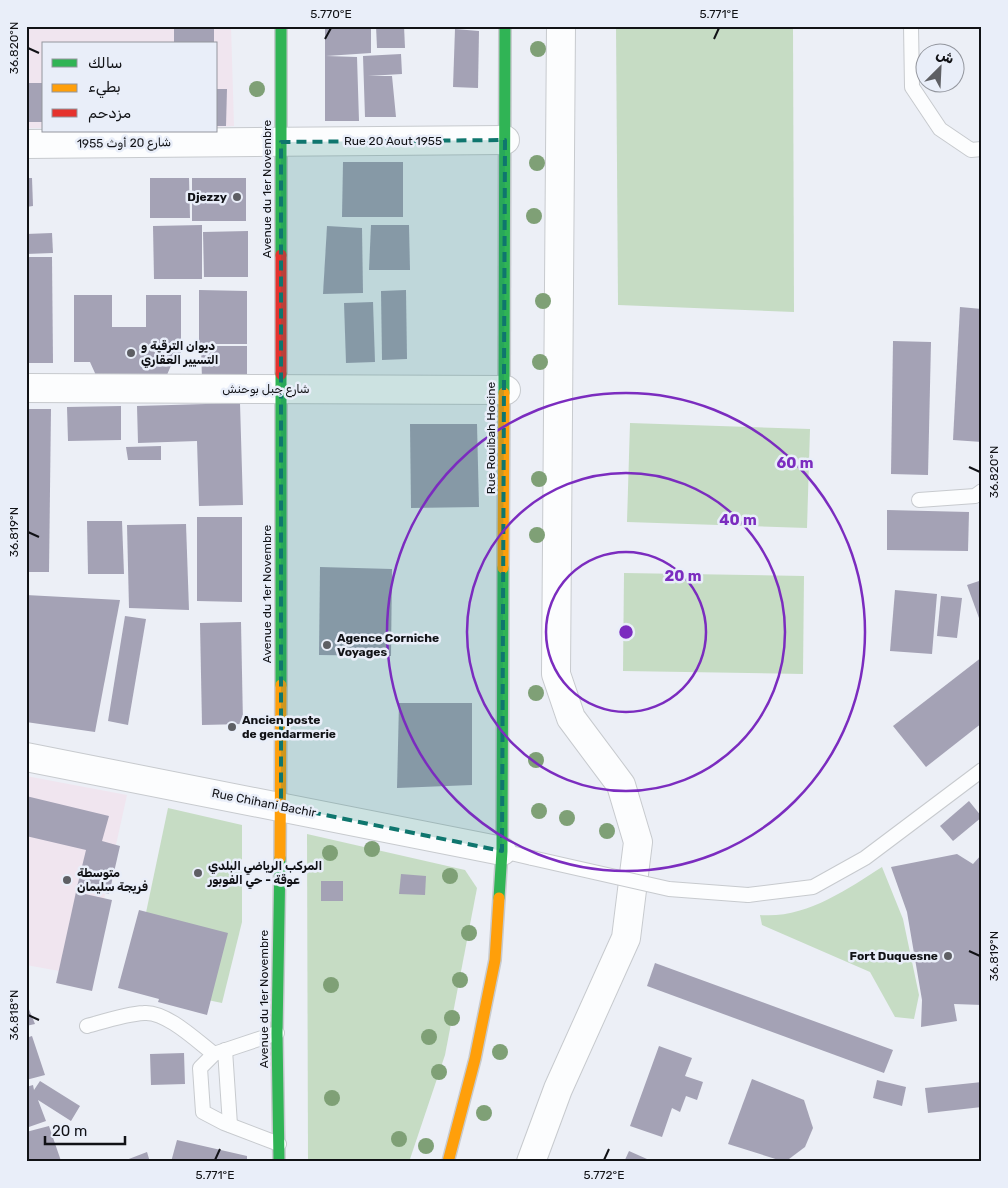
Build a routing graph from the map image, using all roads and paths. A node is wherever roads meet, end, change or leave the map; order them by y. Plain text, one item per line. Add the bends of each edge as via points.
1 (281, 26) edge
2 (505, 26) edge
3 (561, 26) edge
4 (911, 26) edge
5 (505, 140) junction
6 (281, 142) junction
7 (26, 144) edge
8 (982, 150) edge
9 (26, 388) edge
10 (281, 389) junction
11 (506, 390) junction
12 (982, 491) edge
13 (919, 500) dead end
14 (26, 757) edge
15 (982, 770) edge
16 (281, 806) junction
17 (502, 851) junction
18 (87, 1026) dead end
19 (277, 1033) junction
20 (219, 1052) junction
21 (230, 1125) junction
22 (279, 1144) junction
23 (279, 1162) edge
24 (448, 1162) edge
25 (531, 1162) edge

1 - 6 main road, Avenue du 1er Novembre
2 - 5 main road, Rue Rouibah Hocine
3 - 25 street via 556,674 571,718 621,785 638,842 626,938 558,1089
4 - 8 lane via 912,87 940,130 971,150
5 - 6 street, Rue 20 Aout 1955
5 - 11 main road, Rue Rouibah Hocine
6 - 7 street, شارع 20 أوث 1955
6 - 10 main road, Avenue du 1er Novembre
9 - 10 street, شارع جبل بوحنش
10 - 11 street, شارع جبل بوحنش
10 - 16 main road, Avenue du 1er Novembre
11 - 17 main road, Rue Rouibah Hocine
12 - 13 lane via 975,496
14 - 16 street, Rue Chihani Bachir
15 - 17 lane, bridge via 865,858 813,887 748,895 669,889
16 - 17 street, Rue Chihani Bachir
16 - 19 main road, Avenue du 1er Novembre
17 - 24 main road, Rue Rouibah Hocine via 495,960 475,1059
18 - 20 lane via 146,1012 160,1016
19 - 20 lane
19 - 22 main road, Avenue du 1er Novembre
20 - 21 lane
20 - 21 lane via 200,1068 203,1112
21 - 22 lane
22 - 23 main road, Avenue du 1er Novembre

